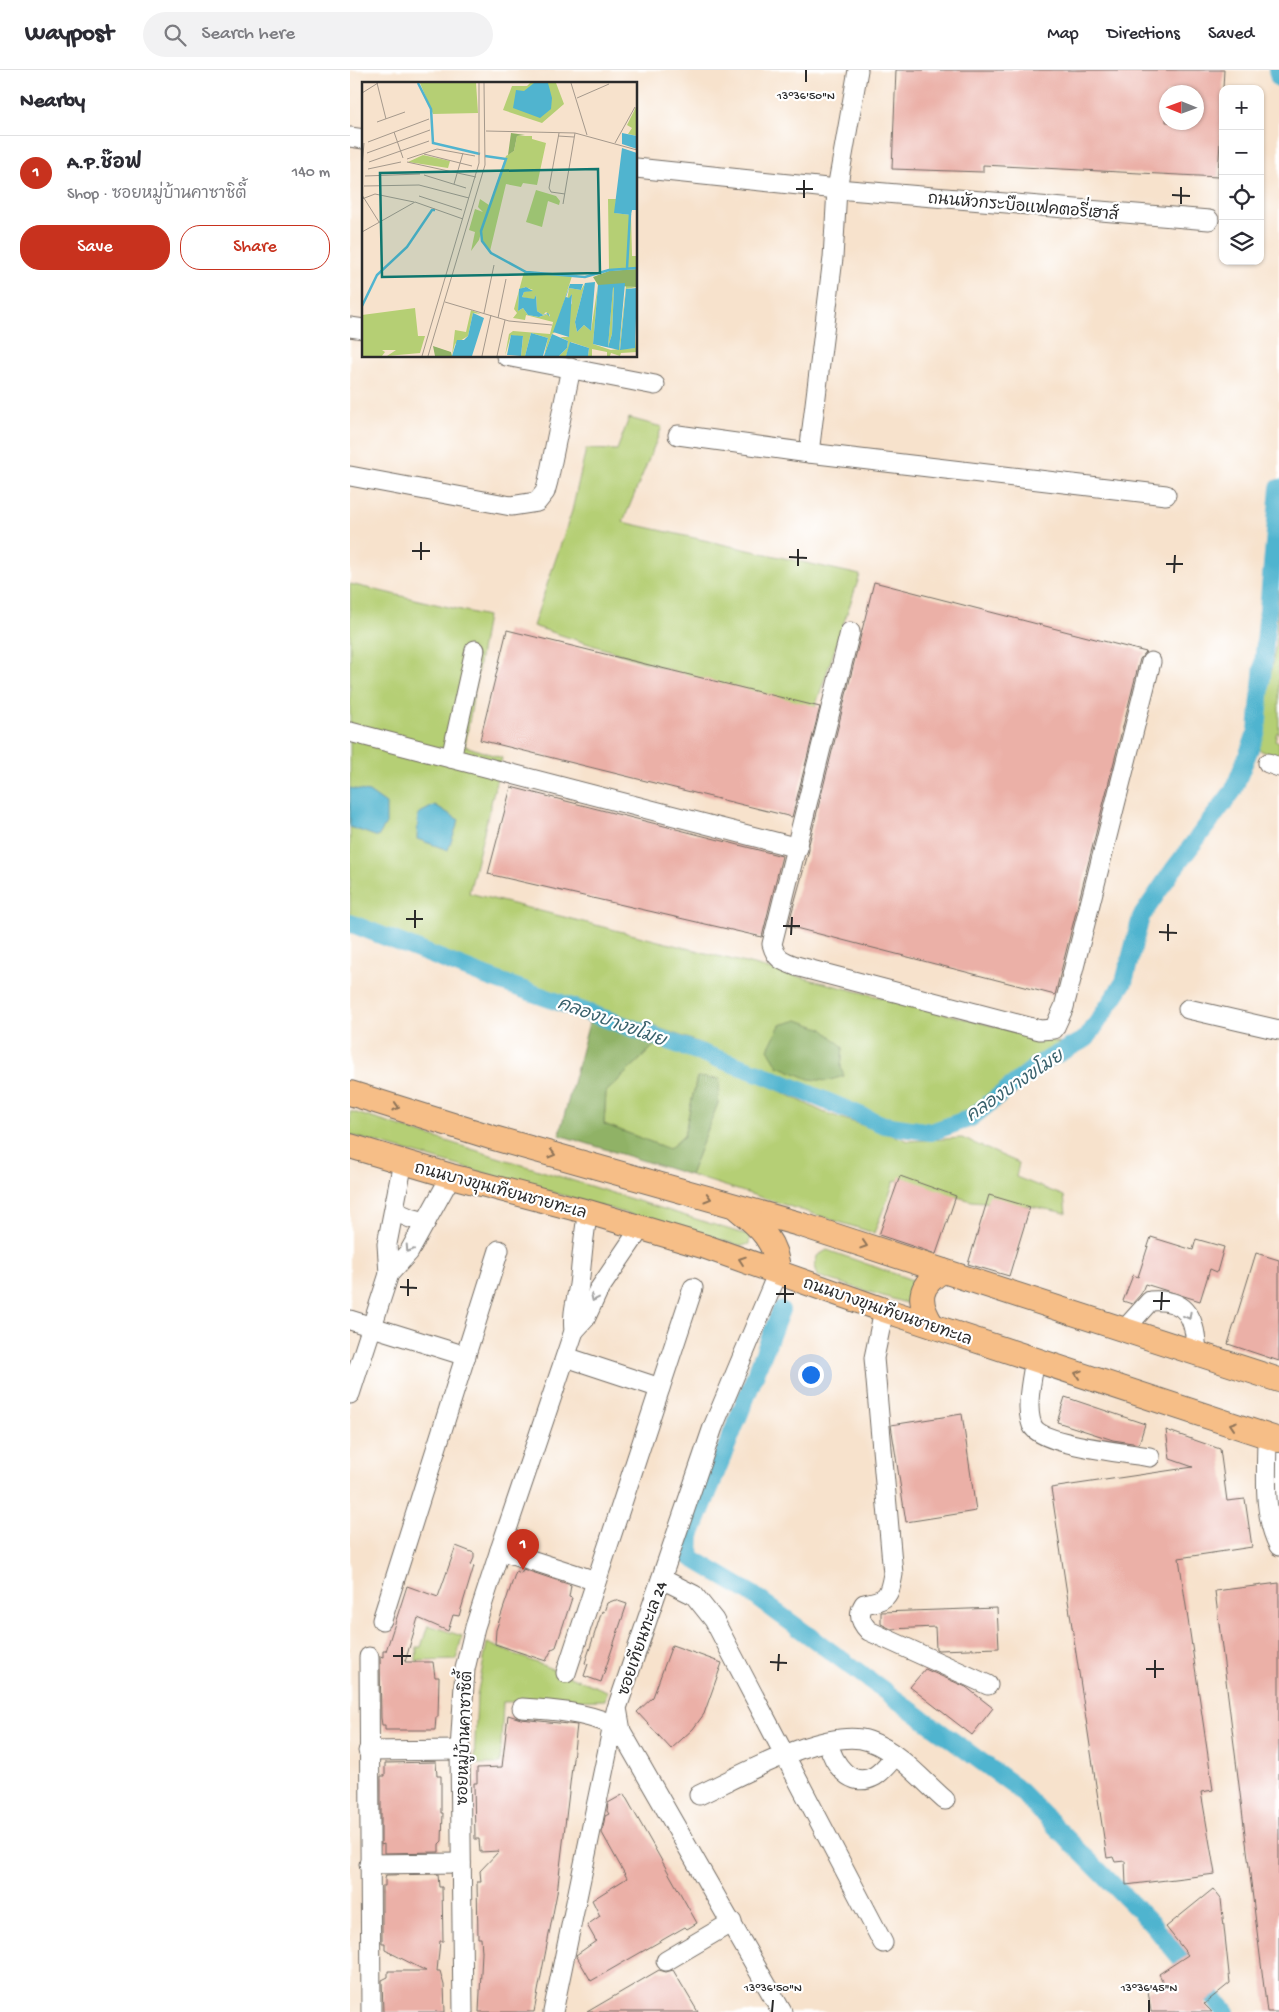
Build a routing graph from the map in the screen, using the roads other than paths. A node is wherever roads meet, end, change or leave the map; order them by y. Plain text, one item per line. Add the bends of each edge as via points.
1 (858, 70) edge
2 (638, 168) edge
3 (837, 189) junction
4 (1209, 220) dead end
5 (517, 358) edge
6 (570, 368) junction
7 (655, 384) dead end
8 (678, 435) dead end
9 (809, 453) junction
10 (350, 476) edge
11 (1166, 494) dead end
12 (850, 632) dead end
13 (475, 650) dead end
14 (1151, 662) dead end
15 (350, 732) edge
16 (451, 758) junction
17 (798, 848) junction
18 (1188, 1009) dead end
19 (1279, 1030) edge
20 (350, 1093) edge
21 (350, 1146) edge
22 (403, 1162) junction
23 (451, 1176) junction
24 (735, 1206) junction
25 (394, 1211) junction
26 (588, 1212) junction
27 (426, 1222) junction
28 (640, 1229) junction
29 (499, 1250) dead end
30 (580, 1261) junction
31 (943, 1271) junction
32 (611, 1272) junction
33 (778, 1272) junction
34 (389, 1274) junction
35 (693, 1288) dead end
36 (884, 1310) junction
37 (350, 1320) edge
38 (932, 1325) junction
39 (372, 1327) junction
40 (1124, 1330) junction
41 (574, 1331) junction
42 (1197, 1354) junction
43 (466, 1356) junction
44 (566, 1357) junction
45 (1035, 1359) junction
46 (1279, 1380) edge
47 (660, 1388) junction
48 (350, 1394) edge
49 (1273, 1438) edge
50 (1150, 1457) dead end
51 (1279, 1546) edge
52 (500, 1550) junction
53 (662, 1579) junction
54 (596, 1581) junction
55 (382, 1620) dead end
56 (369, 1657) dead end
57 (566, 1673) dead end
58 (988, 1685) dead end
59 (522, 1708) dead end
60 (614, 1716) junction
61 (828, 1742) junction
62 (460, 1750) junction
63 (368, 1751) junction
64 (784, 1754) junction
65 (895, 1756) junction
66 (699, 1795) dead end
67 (945, 1800) dead end
68 (461, 1863) junction
69 (369, 1864) junction
70 (732, 1922) junction
71 (883, 1943) dead end
72 (666, 1961) dead end
73 (371, 2012) edge
74 (463, 2012) edge
75 (554, 2012) edge
76 (782, 2012) edge

1 - 3 street
2 - 3 street, ถนนหัวกระบือแฟคตอรี่เฮาส์
3 - 4 street, ถนนหัวกระบือแฟคตอรี่เฮาส์
3 - 9 street via 833,258
5 - 6 street
6 - 7 street
6 - 10 street via 548,481 537,502 511,506
8 - 9 street
9 - 11 street
12 - 17 street
13 - 16 street
14 - 17 street via 1064,1007 1054,1029 1031,1028 780,960 772,944
15 - 16 street
16 - 17 street
18 - 19 street
20 -> 24 main road via 494,1138
21 - 22 main road, ถนนบางขุนเทียนชายทะเล
22 - 23 main road, ถนนบางขุนเทียนชายทะเล
22 - 25 street
23 - 26 main road, ถนนบางขุนเทียนชายทะเล
23 - 27 street
24 -> 31 main road
24 - 33 main road via 758,1226 777,1254
25 - 27 street
25 - 34 street via 387,1244
26 - 28 main road, ถนนบางขุนเทียนชายทะเล
26 - 30 street, ซอยหมู่บ้านคาซาซิตี้
27 -> 34 street via 409,1252
28 - 32 street, ซอยหมู่บ้านคาซาซิตี้
33 -> 28 main road, ถนนบางขุนเทียนชายทะเล
29 - 43 street
30 - 32 street
30 - 41 street, ซอยหมู่บ้านคาซาซิตี้ via 572,1315
31 - 38 main road via 933,1277 921,1298
31 - 40 main road
32 -> 41 street, ซอยหมู่บ้านคาซาซิตี้ via 585,1319
33 - 36 main road, ถนนบางขุนเทียนชายทะเล
33 - 53 street, ซอยเทียนทะเล 24 via 713,1428
34 - 39 street
35 - 47 street
36 - 38 main road, ถนนบางขุนเทียนชายทะเล
36 - 58 street via 874,1358 894,1574 886,1597 864,1604 860,1618 869,1631
37 - 39 street
38 - 45 main road, ถนนบางขุนเทียนชายทะเล
39 - 43 street
39 - 48 street
40 - 42 main road
40 -> 42 street via 1150,1301 1176,1303 1182,1306 1191,1320
41 - 44 street, ซอยหมู่บ้านคาซาซิตี้
42 - 46 main road
43 - 55 street
44 - 47 street
44 - 52 street, ซอยหมู่บ้านคาซาซิตี้
49 -> 45 main road, ถนนบางขุนเทียนชายทะเล
45 - 50 street via 1030,1407 1032,1426 1041,1434 1056,1441
47 - 54 street
49 - 51 street via 1266,1480 1268,1514
52 - 54 street
52 - 62 street, ซอยหมู่บ้านคาซาซิตี้ via 465,1669
53 - 60 street, ซอยเทียนทะเล 24
53 - 64 street via 694,1595 714,1620
54 - 57 street
56 - 63 street
59 - 60 street
60 - 70 street, ซอยเทียนทะเล 24
60 - 75 street
61 - 64 street
61 - 65 street via 868,1740
61 - 65 street via 839,1769 860,1780 874,1777
62 - 63 street
62 - 68 street, ซอยหมู่บ้านคาซาซิตี้
63 - 69 street
64 - 66 street
64 - 71 street
65 - 67 street
68 - 69 street
68 - 74 street, ซอยหมู่บ้านคาซาซิตี้
69 - 73 street
70 - 72 street
70 - 76 street, ซอยเทียนทะเล 24

